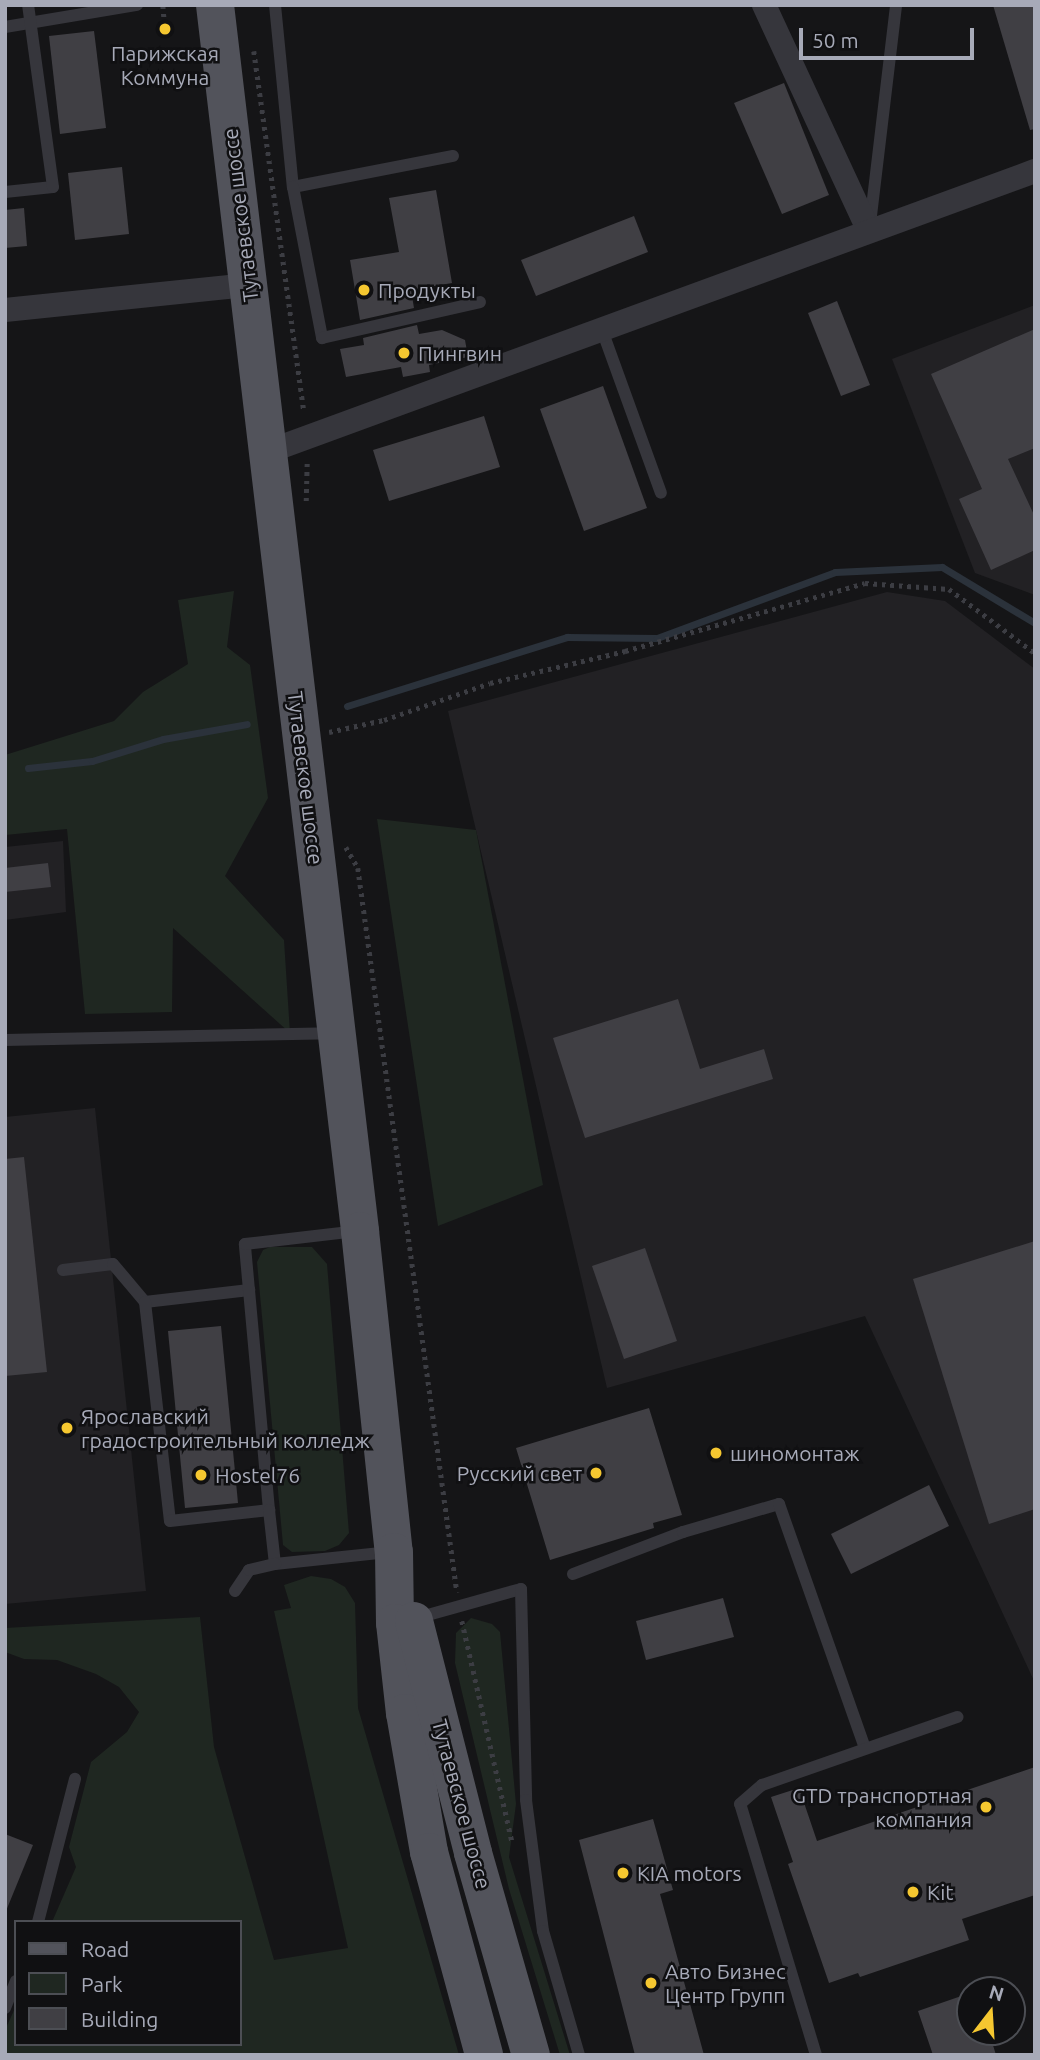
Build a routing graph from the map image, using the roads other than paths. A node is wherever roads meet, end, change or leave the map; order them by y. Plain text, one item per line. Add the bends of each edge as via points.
1 (28, 5) edge
2 (137, 5) edge
3 (215, 5) edge
4 (275, 5) edge
5 (764, 5) edge
6 (896, 5) edge
7 (30, 24) junction
8 (5, 27) edge
9 (453, 156) dead end
10 (1035, 171) edge
11 (293, 187) junction
12 (5, 192) edge
13 (869, 231) junction
14 (249, 285) junction
15 (480, 302) dead end
16 (5, 310) edge
17 (602, 330) junction
18 (267, 452) junction
19 (661, 493) dead end
20 (338, 1033) junction
21 (5, 1040) edge
22 (360, 1231) junction
23 (63, 1270) dead end
24 (249, 1290) junction
25 (145, 1302) junction
26 (269, 1510) junction
27 (394, 1552) junction
28 (275, 1564) junction
29 (573, 1574) dead end
30 (235, 1591) dead end
31 (404, 1621) junction
32 (957, 1717) dead end
33 (865, 1748) junction
34 (75, 1779) dead end
35 (39, 1920) edge
36 (14, 1986) edge
37 (5, 2008) edge
38 (484, 2055) edge
39 (531, 2055) edge
40 (579, 2055) edge
41 (816, 2055) edge

1 - 7 lane
2 - 7 lane
3 - 14 main road, Тутаевское шоссе
4 - 11 lane
5 - 13 street
6 - 13 lane
7 - 8 lane
7 - 12 lane via 53,187
9 - 11 lane
10 - 13 street
11 - 15 lane via 322,338
13 - 17 street
14 - 16 street
14 - 18 main road, Тутаевское шоссе
17 - 18 street
17 - 19 lane
18 - 20 main road, Тутаевское шоссе
20 - 21 lane
20 - 22 main road, Тутаевское шоссе
22 - 24 lane via 245,1244
22 - 27 main road, Тутаевское шоссе
23 - 25 lane via 113,1264
24 - 25 lane
24 - 26 lane
25 - 26 lane via 170,1521
26 - 28 lane
27 - 28 lane
27 - 31 main road, Тутаевское шоссе
28 - 30 lane via 249,1570
29 - 33 lane via 683,1532 779,1504
31 - 38 main road, Тутаевское шоссе via 429,1852
31 - 39 main road, Тутаевское шоссе
31 - 40 lane via 521,1589 526,1800 542,1931
32 - 33 lane
33 - 41 lane via 762,1785 740,1804
34 - 35 lane
36 - 37 lane

